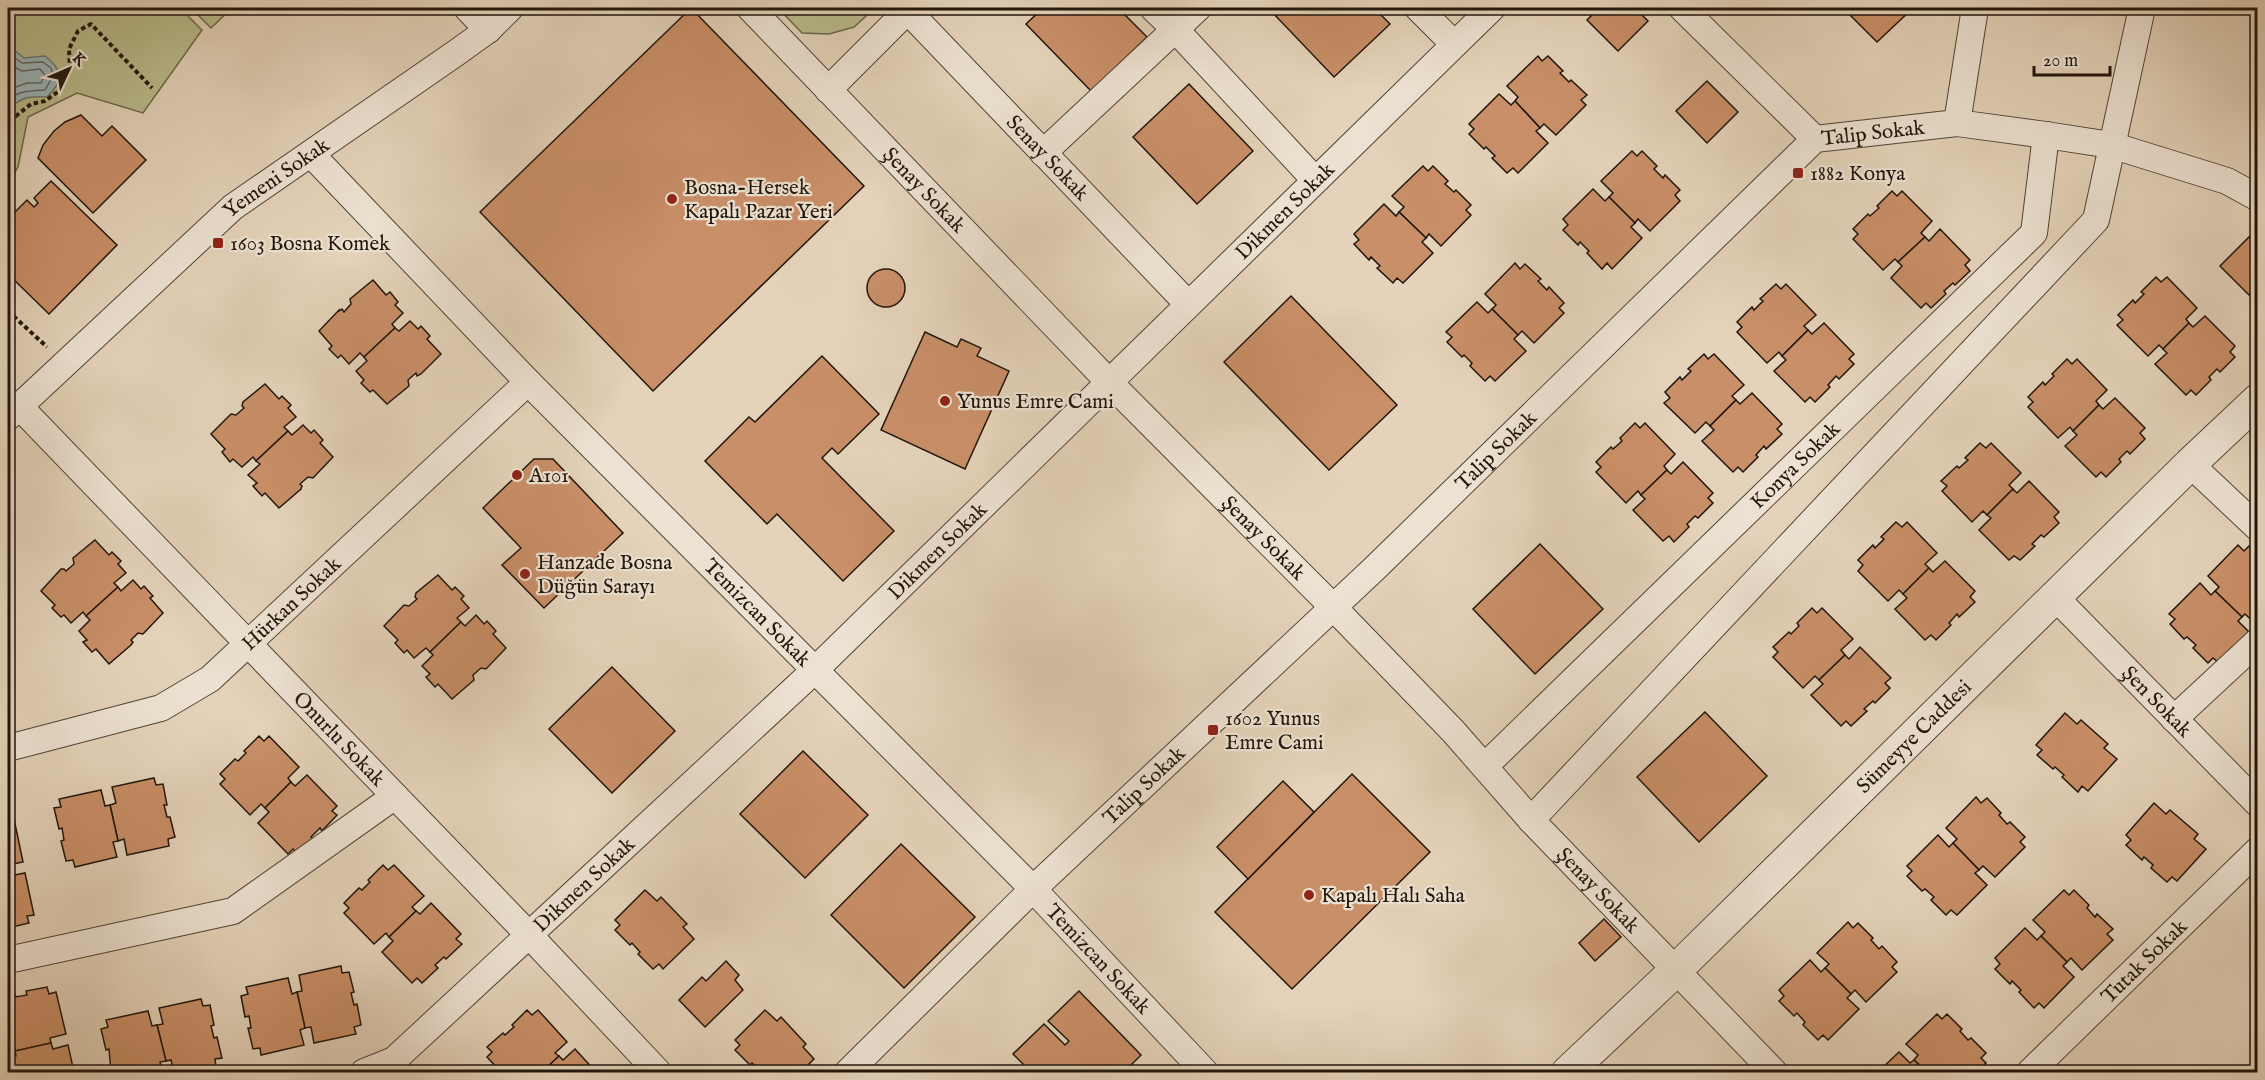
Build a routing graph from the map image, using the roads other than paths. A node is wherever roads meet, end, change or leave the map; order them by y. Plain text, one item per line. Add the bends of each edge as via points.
1 (467, 8) edge
2 (510, 8) edge
3 (750, 8) edge
4 (1153, 8) edge
5 (1198, 8) edge
6 (1418, 8) edge
7 (1492, 8) edge
8 (1682, 8) edge
9 (1975, 8) edge
10 (2142, 8) edge
11 (908, 9) edge
12 (1176, 29) junction
13 (488, 30) junction
14 (1454, 44) junction
15 (828, 90) junction
16 (1957, 123) junction
17 (2046, 135) junction
18 (1815, 139) junction
19 (2112, 145) junction
20 (1043, 153) junction
21 (311, 154) junction
22 (1315, 180) junction
23 (2258, 198) edge
24 (1188, 304) junction
25 (1108, 381) junction
26 (528, 382) junction
27 (2258, 400) edge
28 (13, 412) edge
29 (2190, 464) junction
30 (2258, 528) edge
31 (2055, 597) junction
32 (1334, 608) junction
33 (2258, 641) edge
34 (249, 644) junction
35 (815, 670) junction
36 (2174, 719) junction
37 (8, 748) edge
38 (1485, 766) junction
39 (395, 796) junction
40 (2258, 804) edge
41 (1531, 820) junction
42 (2258, 850) edge
43 (1033, 889) junction
44 (530, 936) junction
45 (8, 960) edge
46 (1676, 970) junction
47 (364, 1072) edge
48 (658, 1072) edge
49 (848, 1072) edge
50 (1203, 1072) edge
51 (1568, 1072) edge
52 (1774, 1072) edge
53 (2030, 1072) edge

1 - 13 street
2 - 13 street, Yemeni Sokak
3 - 15 street, Şenay Sokak
4 - 12 street
5 - 12 street
6 - 14 street
7 - 14 street, Dikmen Sokak
8 - 18 street
9 - 16 street
10 - 19 street
11 - 15 street
11 - 20 street, Senay Sokak
12 - 20 street
12 - 22 street
13 - 21 street, Yemeni Sokak
14 - 22 street, Dikmen Sokak
15 - 25 street, Şenay Sokak
16 - 17 street, Talip Sokak
16 - 18 street, Talip Sokak
17 - 19 street, Talip Sokak
17 - 38 street, Konya Sokak via 2034,233
18 - 32 street, Talip Sokak
19 - 23 street, Talip Sokak via 2227,181
19 - 41 street via 2096,220
20 - 24 street, Senay Sokak
21 - 26 street, Temizcan Sokak
21 - 28 street, Yemeni Sokak via 232,207
22 - 24 street, Dikmen Sokak
24 - 25 street, Dikmen Sokak
25 - 32 street, Şenay Sokak
25 - 35 street, Dikmen Sokak
26 - 34 street, Hürkan Sokak
26 - 35 street, Temizcan Sokak
27 - 29 street, Sümeyye Caddesi
28 - 34 street, Onurlu Sokak
29 - 30 street
29 - 31 street, Sümeyye Caddesi
31 - 36 street, Şen Sokak
31 - 46 street, Sümeyye Caddesi
32 - 38 street, Şenay Sokak
32 - 43 street, Talip Sokak
33 - 36 street
34 - 37 street, Hürkan Sokak via 210,679 161,708
34 - 39 street, Onurlu Sokak
35 - 43 street, Temizcan Sokak
35 - 44 street, Dikmen Sokak
36 - 40 street, Şen Sokak
38 - 41 street, Şenay Sokak
39 - 44 street, Onurlu Sokak
39 - 45 street via 233,911
41 - 46 street, Şenay Sokak
42 - 53 street, Tutak Sokak
43 - 49 street, Talip Sokak
43 - 50 street, Temizcan Sokak
44 - 47 street, Dikmen Sokak via 394,1060
44 - 48 street, Onurlu Sokak
46 - 51 street, Sümeyye Caddesi
46 - 52 street, Şenay Sokak

